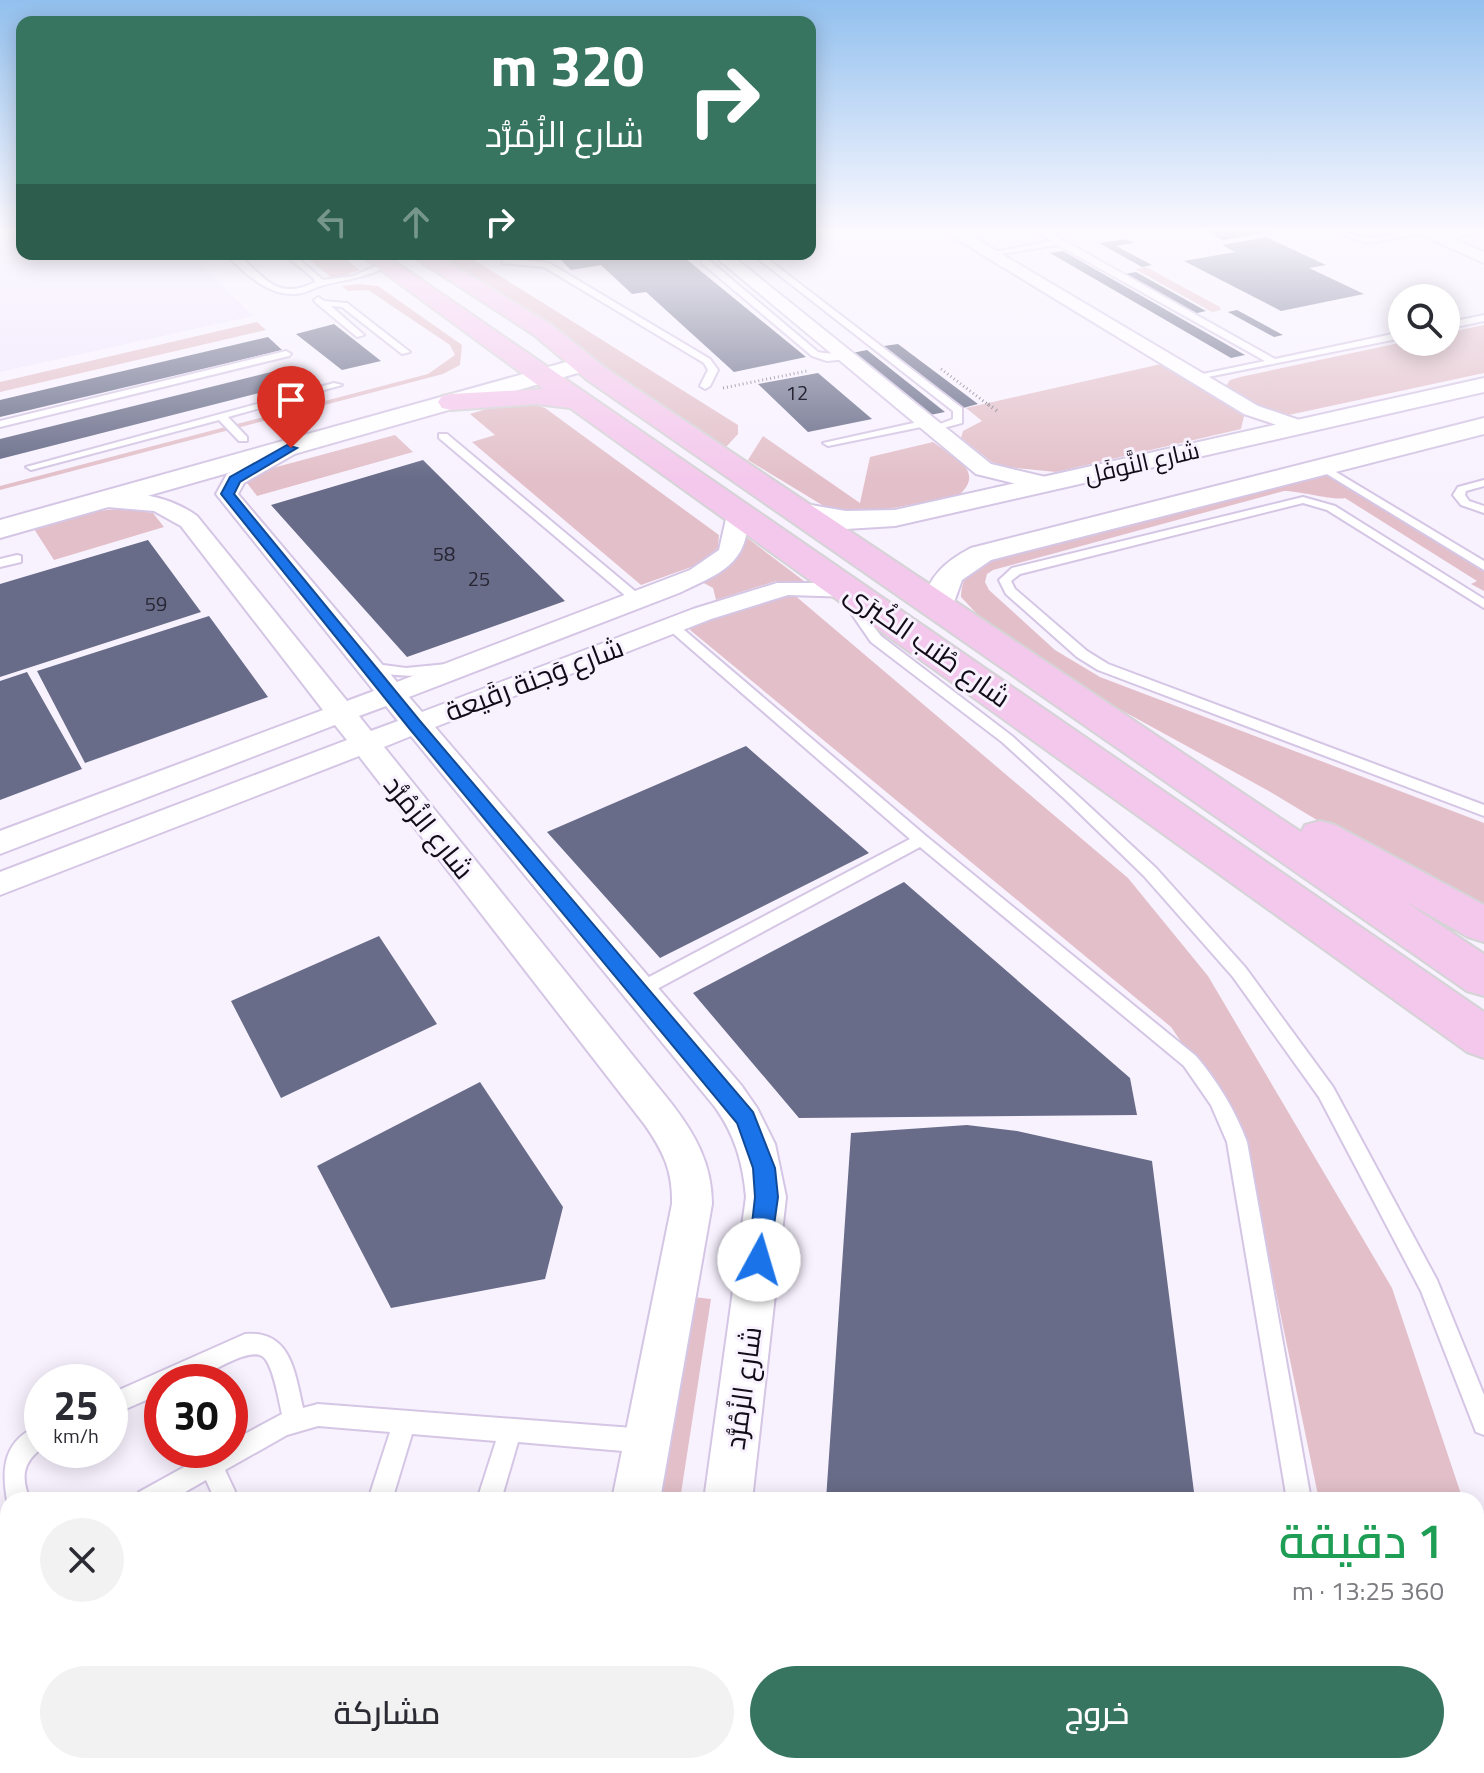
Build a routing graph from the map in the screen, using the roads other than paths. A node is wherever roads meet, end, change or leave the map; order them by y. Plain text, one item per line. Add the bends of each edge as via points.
1 (333, 313) edge
2 (354, 313) edge
3 (453, 313) edge
4 (515, 313) edge
5 (626, 313) edge
6 (766, 313) edge
7 (792, 313) edge
8 (832, 313) edge
9 (1086, 313) edge
10 (1186, 313) edge
11 (1484, 318) edge
12 (1467, 321) junction
13 (1460, 323) edge
14 (1484, 328) edge
15 (478, 331) junction
16 (360, 335) dead end
17 (1388, 338) edge
18 (405, 352) dead end
19 (286, 354) dead end
20 (577, 358) junction
21 (849, 359) junction
22 (1274, 362) junction
23 (535, 370) junction
24 (1196, 378) junction
25 (463, 379) junction
26 (337, 385) dead end
27 (1484, 385) edge
28 (709, 388) road end
29 (582, 402) junction
30 (1251, 410) junction
31 (221, 416) junction
32 (0, 424) edge
33 (932, 426) junction
34 (1484, 426) edge
35 (1301, 427) junction
36 (1265, 435) junction
37 (443, 436) dead end
38 (243, 439) junction
39 (828, 443) dead end
40 (291, 448) junction
41 (1327, 465) junction
42 (31, 467) dead end
43 (984, 469) junction
44 (1484, 483) edge
45 (1046, 484) junction
46 (103, 501) junction
47 (972, 501) junction
48 (0, 504) edge
49 (1484, 510) edge
50 (737, 511) junction
51 (799, 511) junction
52 (1428, 526) junction
53 (0, 529) edge
54 (1484, 555) edge
55 (17, 559) dead end
56 (0, 563) edge
57 (1484, 566) edge
58 (670, 588) junction
59 (854, 593) junction
60 (638, 600) junction
61 (1484, 604) edge
62 (939, 606) junction
63 (702, 614) junction
64 (672, 626) junction
65 (368, 667) junction
66 (464, 667) junction
67 (391, 695) junction
68 (1077, 700) junction
69 (340, 714) junction
70 (415, 724) junction
71 (363, 744) junction
72 (1484, 811) edge
73 (921, 840) junction
74 (0, 843) edge
75 (0, 884) edge
76 (1484, 925) edge
77 (1484, 978) edge
78 (638, 991) junction
79 (1484, 1038) edge
80 (128, 1397) edge
81 (295, 1419) junction
82 (405, 1421) junction
83 (1484, 1424) edge
84 (511, 1429) junction
85 (647, 1441) junction
86 (248, 1444) edge
87 (24, 1447) edge
88 (204, 1468) edge
89 (213, 1468) edge
90 (14, 1492) edge
91 (161, 1492) edge
92 (223, 1492) edge
93 (383, 1492) edge
94 (491, 1492) edge
95 (637, 1492) edge
96 (729, 1492) edge
97 (1298, 1492) edge

1 - 16 lane
2 - 18 lane
3 - 15 main road, شارع طُنب الكُبرَى
4 - 20 main road, شارع طُنب الكُبرَى
5 - 28 lane via 707,361 713,370
6 - 21 lane via 815,354
7 - 21 street
8 - 33 lane via 958,410 958,421
9 - 24 street
10 - 22 lane
11 - 12 lane
12 - 13 lane
12 - 14 lane
15 - 23 main road, شارع طُنب الكُبرَى
15 - 25 main road
17 - 22 lane
19 - 32 lane
20 - 23 street
20 - 51 main road, شارع طُنب الكُبرَى
21 - 33 street
22 - 24 lane
23 - 25 street
23 - 29 main road, شارع طُنب الكُبرَى
24 - 30 street
25 - 29 main road
25 - 38 street
25 - 40 street
26 - 31 lane
27 - 35 street, شارع النَّوفَل
29 - 50 main road, شارع طُنب الكُبرَى
30 - 35 street
30 - 36 street
31 - 38 lane
31 - 42 lane
33 - 39 lane
33 - 43 street
34 - 41 street, شارع النَّوفَل
35 - 36 street, شارع النَّوفَل
35 - 41 street via 1300,446
36 - 45 street, شارع النَّوفَل
37 - 60 lane
38 - 48 street
40 - 46 street
40 - 65 street, شارع الزُمُرُّد via 235,479 227,494
41 - 52 lane
41 - 62 street, شارع النَّوفَل via 981,554 944,581
43 - 45 street
43 - 47 street via 984,489
44 - 49 lane via 1462,489 1459,495
45 - 47 street, شارع النَّوفَل
46 - 53 street
46 - 69 street, شارع الزُمُرُّد via 159,503 177,510
47 - 51 street, شارع النَّوفَل via 879,520
50 - 58 street, شارع وَجنة رقَيعة via 739,531 732,551 713,567
50 - 59 main road, شارع طُنب الكُبرَى
51 - 62 main road, شارع طُنب الكُبرَى
52 - 54 lane
52 - 57 lane
55 - 56 lane
58 - 60 street, شارع وَجنة رقَيعة
58 - 63 street via 697,586 710,592 715,602
59 - 63 street, شارع وَجنة رقَيعة via 786,588
59 - 79 main road, شارع طُنب الكُبرَى
59 - 83 lane via 857,613 876,639 1007,739 1072,798 1150,872 1239,972 1326,1092 1430,1287
60 - 66 street, شارع وَجنة رقَيعة
61 - 72 lane via 1331,508 1303,500 1016,571 1005,580 1010,591 1103,667
62 - 68 main road, شارع طُنب الكُبرَى
63 - 64 street, شارع وَجنة رقَيعة
64 - 70 street, شارع وَجنة رقَيعة
64 - 73 lane
65 - 66 lane via 406,672
65 - 67 street, شارع الزُمُرُّد
66 - 67 street, شارع وَجنة رقَيعة
67 - 69 street, شارع وَجنة رقَيعة
67 - 70 street, شارع الزُمُرُّد
68 - 76 main road
68 - 77 main road, شارع طُنب الكُبرَى
69 - 71 street, شارع الزُمُرُّد
69 - 74 street, شارع وَجنة رقَيعة
70 - 71 street, شارع وَجنة رقَيعة
70 - 78 street, شارع الزُمُرُّد
71 - 75 street, شارع وَجنة رقَيعة
71 - 85 street, شارع الزُمُرُّد via 685,1154 693,1178 692,1204
73 - 78 lane
73 - 97 lane via 1190,1061 1227,1113 1237,1142
78 - 96 street, شارع الزُمُرُّد via 746,1118 764,1168 766,1197
80 - 81 lane via 257,1344 278,1358
81 - 82 lane via 318,1415
81 - 86 lane
82 - 84 lane
82 - 93 lane
84 - 85 lane
84 - 94 lane
85 - 95 street, شارع الزُمُرُّد
87 - 90 lane via 10,1473
88 - 91 lane
89 - 92 lane

